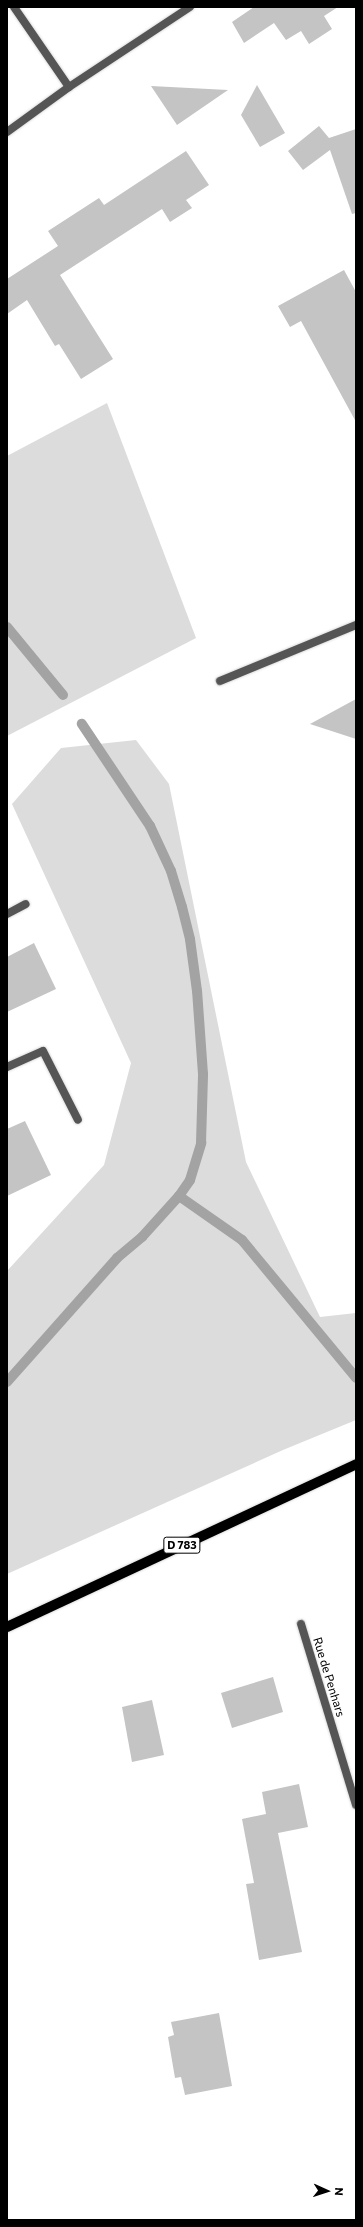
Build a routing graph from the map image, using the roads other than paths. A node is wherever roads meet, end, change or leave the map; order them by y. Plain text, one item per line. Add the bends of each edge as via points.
1 (14, 7) edge
2 (190, 7) edge
3 (69, 86) junction
4 (7, 132) edge
5 (356, 625) edge
6 (220, 682) dead end
7 (26, 904) dead end
8 (7, 914) edge
9 (7, 1067) edge
10 (78, 1120) dead end
11 (356, 1464) edge
12 (300, 1624) dead end
13 (7, 1627) edge
14 (356, 1805) edge

1 - 3 street
2 - 3 street
3 - 4 street
5 - 6 street
7 - 8 street
9 - 10 street via 43,1051
11 - 13 main road, D 783
12 - 14 street, Rue de Penhars

